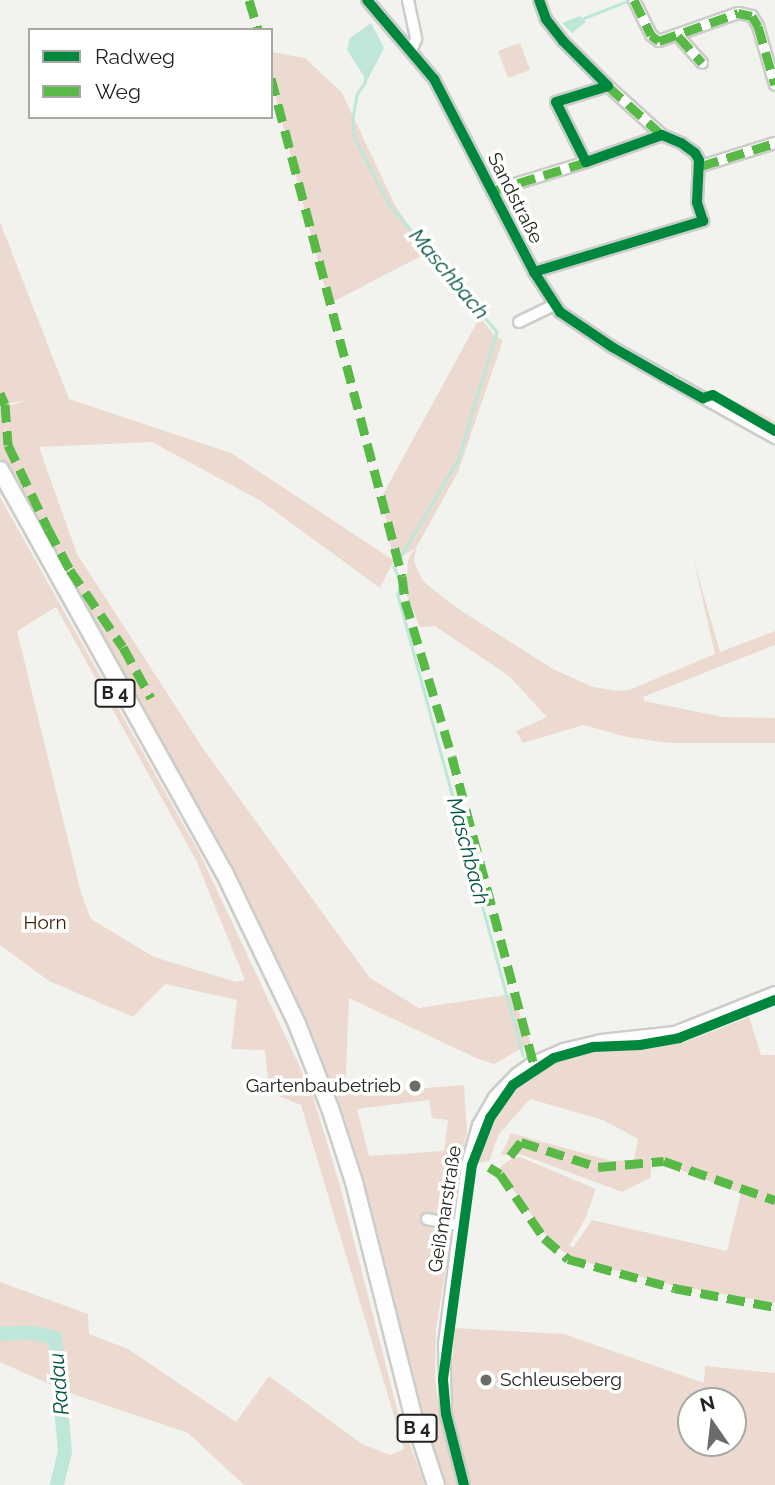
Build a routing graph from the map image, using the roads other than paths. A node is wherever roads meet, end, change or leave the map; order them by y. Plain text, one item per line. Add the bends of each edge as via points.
1 (367, 0) edge
2 (408, 0) edge
3 (539, 0) edge
4 (634, 0) edge
5 (678, 36) junction
6 (411, 51) junction
7 (702, 63) dead end
8 (775, 85) edge
9 (608, 86) junction
10 (662, 135) junction
11 (775, 143) edge
12 (586, 162) junction
13 (701, 166) junction
14 (492, 191) junction
15 (534, 272) junction
16 (554, 305) junction
17 (519, 322) dead end
18 (775, 438) edge
19 (0, 470) edge
20 (0, 486) edge
21 (775, 992) edge
22 (351, 1183) junction
23 (427, 1219) dead end
24 (458, 1225) junction
25 (363, 1229) junction
26 (430, 1485) edge
27 (436, 1485) edge
28 (464, 1485) edge

1 - 6 street, Sandstraße
2 - 6 street via 416,39
3 - 9 street via 546,19 563,41
4 - 5 street via 651,35 659,41
5 - 7 street
5 - 8 street via 738,13 752,16
6 - 14 street, Sandstraße via 451,108
9 - 10 street
9 - 12 street via 556,102
10 - 12 street
10 - 13 street via 695,153
11 - 13 street
12 - 14 street
13 - 15 street via 697,202 703,221
14 - 15 street, Sandstraße
15 - 16 street, Sandstraße
16 - 17 street
16 - 18 street, Sandstraße via 612,347
19 - 22 highway, B 4 via 246,915 316,1069
20 - 22 highway, B 4 via 169,786 248,937 300,1052
21 - 24 street, Geißmarstraße via 675,1032 578,1044 540,1058 516,1074 494,1097 478,1125
22 - 25 highway, B 4
23 - 24 street, Geißmarstraße
24 - 28 street, Geißmarstraße via 443,1379 446,1414
25 - 26 highway, B 4 via 399,1394
25 - 27 highway, B 4

